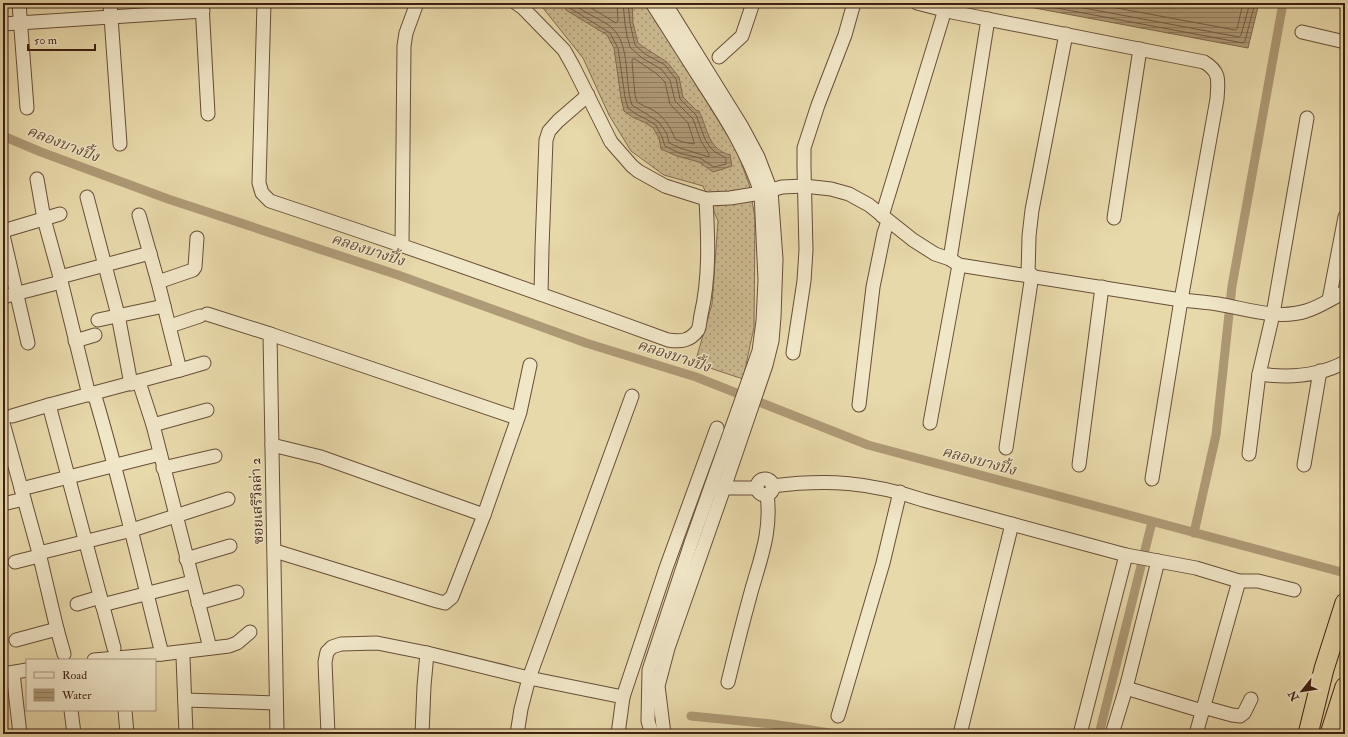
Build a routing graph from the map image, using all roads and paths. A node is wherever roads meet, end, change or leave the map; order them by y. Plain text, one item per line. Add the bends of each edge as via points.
1 (19, 3) edge
2 (110, 3) edge
3 (264, 3) edge
4 (417, 3) edge
5 (516, 3) edge
6 (652, 3) edge
7 (665, 3) edge
8 (753, 3) edge
9 (854, 3) edge
10 (917, 3) edge
11 (202, 7) edge
12 (946, 7) edge
13 (111, 17) junction
14 (988, 19) junction
15 (20, 22) junction
16 (3, 24) edge
17 (1302, 32) dead end
18 (1066, 34) junction
19 (1345, 42) edge
20 (1140, 49) junction
21 (719, 57) dead end
22 (588, 95) junction
23 (27, 108) dead end
24 (208, 114) dead end
25 (1307, 118) dead end
26 (120, 144) dead end
27 (37, 179) dead end
28 (804, 186) junction
29 (766, 192) junction
30 (87, 197) dead end
31 (706, 199) junction
32 (60, 214) dead end
33 (139, 215) dead end
34 (1345, 217) edge
35 (44, 218) junction
36 (1114, 218) dead end
37 (885, 219) junction
38 (3, 230) edge
39 (3, 235) edge
40 (197, 238) dead end
41 (402, 245) junction
42 (150, 253) junction
43 (954, 262) junction
44 (106, 265) junction
45 (1030, 275) junction
46 (60, 280) junction
47 (158, 282) junction
48 (1102, 287) junction
49 (1345, 292) edge
50 (17, 293) junction
51 (541, 294) junction
52 (3, 297) edge
53 (1181, 300) junction
54 (1329, 300) junction
55 (164, 306) junction
56 (1273, 314) junction
57 (118, 315) junction
58 (98, 320) dead end
59 (170, 326) junction
60 (270, 334) junction
61 (95, 335) dead end
62 (75, 341) junction
63 (28, 343) dead end
64 (793, 353) dead end
65 (1345, 362) edge
66 (204, 363) dead end
67 (530, 365) dead end
68 (180, 370) junction
69 (1320, 371) junction
70 (1260, 374) junction
71 (755, 380) junction
72 (135, 383) junction
73 (91, 394) junction
74 (632, 396) dead end
75 (49, 405) junction
76 (858, 405) dead end
77 (207, 410) dead end
78 (517, 418) junction
79 (5, 421) edge
80 (930, 422) dead end
81 (153, 425) junction
82 (724, 429) junction
83 (272, 445) junction
84 (1006, 448) dead end
85 (160, 454) junction
86 (1249, 454) dead end
87 (215, 456) dead end
88 (115, 465) junction
89 (1079, 465) dead end
90 (1304, 465) dead end
91 (163, 468) junction
92 (68, 476) junction
93 (1152, 479) dead end
94 (710, 487) junction
95 (724, 488) junction
96 (765, 489) junction
97 (900, 492) junction
98 (23, 494) junction
99 (228, 499) dead end
100 (8, 503) dead end
101 (484, 515) junction
102 (175, 516) junction
103 (1012, 524) junction
104 (132, 530) junction
105 (86, 541) junction
106 (230, 546) dead end
107 (275, 551) junction
108 (39, 555) junction
109 (1129, 556) junction
110 (186, 559) junction
111 (1155, 561) junction
112 (15, 562) dead end
113 (1239, 581) junction
114 (192, 582) junction
115 (1294, 590) dead end
116 (237, 592) dead end
117 (147, 594) junction
118 (101, 601) junction
119 (198, 603) junction
120 (1345, 603) edge
121 (77, 604) dead end
122 (57, 629) junction
123 (250, 632) dead end
124 (16, 640) dead end
125 (114, 648) dead end
126 (210, 648) junction
127 (427, 653) junction
128 (64, 654) dead end
129 (162, 654) junction
130 (183, 657) dead end
131 (105, 659) edge
132 (1324, 669) junction
133 (26, 670) edge
134 (6, 674) edge
135 (529, 678) junction
136 (728, 682) dead end
137 (1345, 687) edge
138 (1126, 688) junction
139 (623, 697) junction
140 (1251, 699) dead end
141 (185, 700) junction
142 (276, 703) junction
143 (1203, 709) junction
144 (72, 711) edge
145 (125, 711) edge
146 (838, 716) dead end
147 (20, 734) edge
148 (74, 734) edge
149 (128, 734) edge
150 (186, 734) edge
151 (277, 734) edge
152 (328, 734) edge
153 (422, 734) edge
154 (517, 734) edge
155 (618, 734) edge
156 (652, 734) edge
157 (664, 734) edge
158 (960, 734) edge
159 (1080, 734) edge
160 (1112, 734) edge
161 (1196, 734) edge
162 (1294, 734) edge
163 (1308, 734) edge
164 (1330, 734) edge

1 - 15 street
2 - 13 street
3 - 41 street via 259,184 262,193 270,201
4 - 41 street via 404,46
5 - 22 street via 564,50
6 - 29 street via 713,98
7 - 29 street via 742,127 758,157
8 - 21 street via 742,36
9 - 28 street via 804,148
10 - 12 street
11 - 13 street
11 - 24 street
12 - 14 street
12 - 37 street
13 - 15 street
13 - 26 street
14 - 18 street
14 - 43 street
15 - 16 street
15 - 23 street
17 - 19 street
18 - 20 street
18 - 45 street via 1032,210
20 - 36 street
20 - 53 street via 1204,62 1217,74 1218,98
22 - 31 street via 611,142 632,166 665,186
22 - 51 street via 549,131 546,140
25 - 56 street
27 - 35 street
28 - 29 street via 782,187
28 - 37 street via 849,194 869,205
28 - 64 street via 804,281
29 - 31 street
29 - 71 street via 776,259 774,317 772,341
30 - 44 street
31 - 51 street via 708,236 704,305 698,329 682,342 668,340
32 - 35 street
33 - 42 street
34 - 54 street
35 - 38 street
35 - 46 street
37 - 43 street via 935,254
37 - 76 street via 873,287
39 - 50 street
40 - 47 street via 193,270
41 - 51 street
42 - 44 street
42 - 47 street
43 - 45 street
43 - 80 street
44 - 46 street
44 - 57 street
45 - 48 street
45 - 84 street
46 - 50 street
46 - 62 street
47 - 55 street
48 - 53 street
48 - 89 street
49 - 54 street
50 - 52 street
50 - 63 street
53 - 56 street
53 - 93 street
54 - 56 street via 1307,311 1290,315
55 - 57 street
55 - 59 street
56 - 70 street
57 - 58 street
57 - 72 street
59 - 60 street via 203,315
59 - 68 street
60 - 78 street
60 - 83 street, ซอยเสรีวิลล่า 2
61 - 62 street
62 - 73 street
65 - 69 street
66 - 68 street
67 - 78 street
68 - 72 street
69 - 70 street via 1290,376
69 - 90 street
70 - 86 street
71 - 82 street
71 - 95 street via 743,433
72 - 73 street
72 - 81 street
73 - 75 street
73 - 88 street
74 - 135 street
75 - 79 street
75 - 92 street
77 - 81 street
78 - 101 street
79 - 98 street
81 - 85 street
82 - 94 street
82 - 139 street via 666,568
83 - 101 street via 321,457
83 - 107 street, ซอยเสรีวิลล่า 2
85 - 88 street
85 - 91 street
87 - 91 street
88 - 92 street
88 - 104 street
91 - 102 street
92 - 98 street
92 - 105 street
94 - 95 street
94 - 156 street via 649,670 648,721
95 - 96 street
95 - 157 street via 668,648 658,686
96 - 97 street via 837,482 876,486
96 - 136 street via 769,510 767,537
97 - 103 street
97 - 146 street via 883,563
98 - 100 street
98 - 108 street
99 - 102 street
101 - 107 street via 452,597 445,603
102 - 104 street
102 - 110 street
103 - 109 street
103 - 158 street
104 - 105 street
104 - 117 street
105 - 108 street
105 - 118 street
106 - 110 street
107 - 142 street, ซอยเสรีวิลล่า 2
108 - 112 street
108 - 122 street
109 - 111 street
109 - 159 street
110 - 114 street
111 - 113 street via 1196,568
111 - 138 street
113 - 115 street via 1258,581
113 - 143 street
114 - 117 street
114 - 119 street
116 - 119 street
117 - 118 street
117 - 129 street
118 - 121 street
118 - 125 street
119 - 126 street
120 - 132 highway
122 - 124 street
122 - 128 street
123 - 126 street via 234,645
126 - 129 street
127 - 135 street
127 - 152 street via 377,643 341,644 332,647 327,652 325,662
127 - 153 street
129 - 131 street
130 - 141 street
132 - 162 highway
132 - 163 highway
133 - 134 street
134 - 147 street
135 - 139 street
135 - 154 street
137 - 164 highway
138 - 143 street
138 - 160 street
139 - 155 street
140 - 143 street via 1240,716
141 - 142 street
141 - 150 street
142 - 151 street, ซอยเสรีวิลล่า 2
143 - 161 street
144 - 148 street
145 - 149 street

